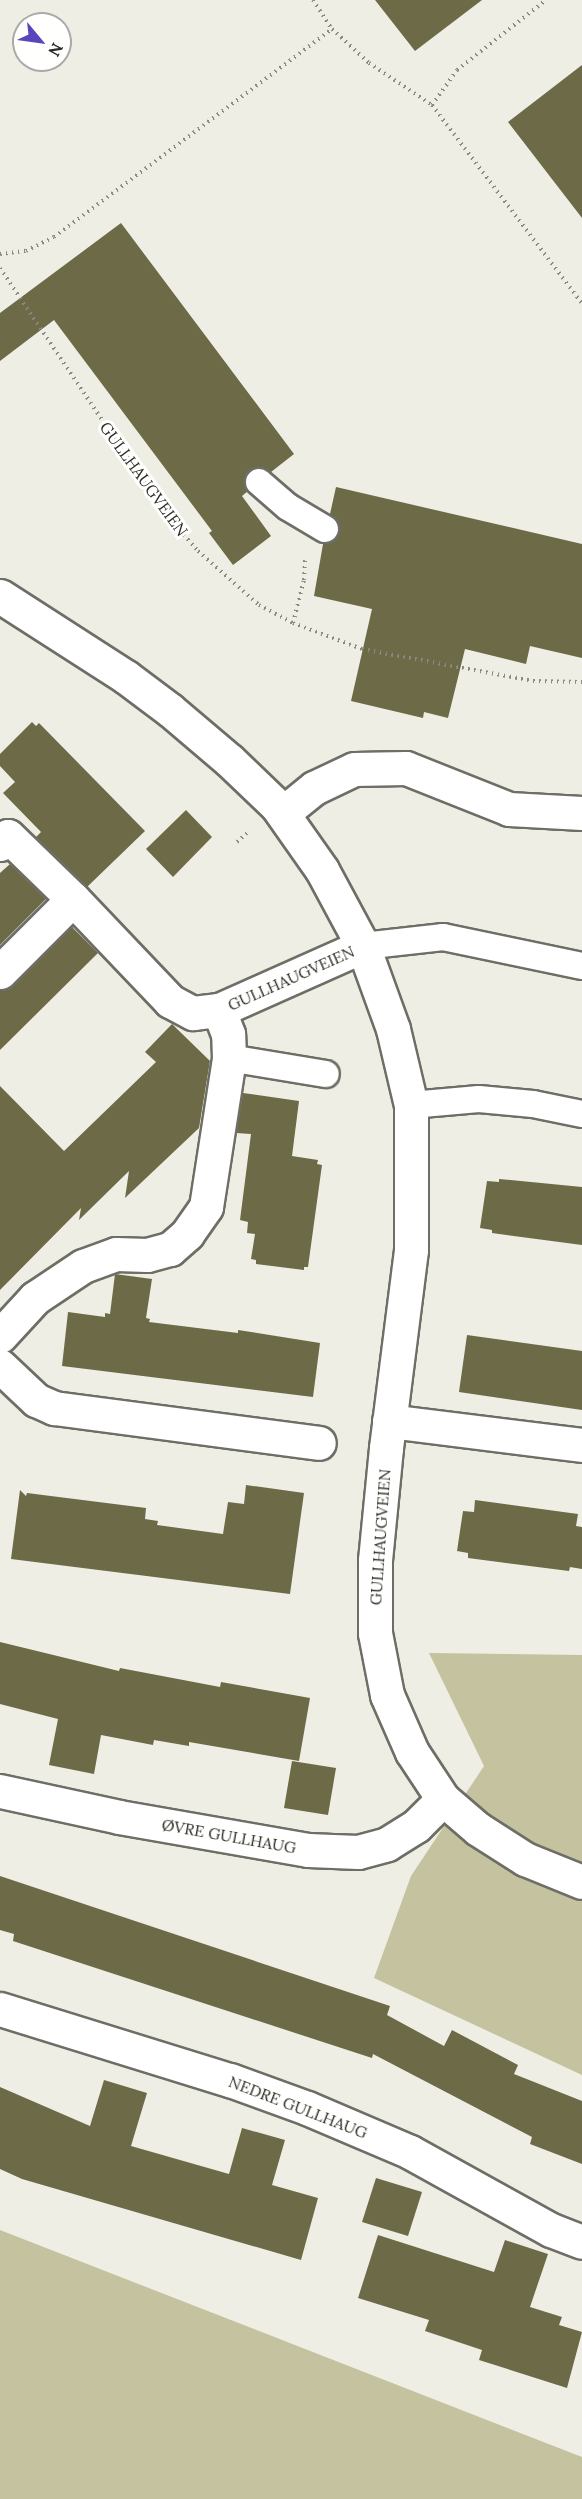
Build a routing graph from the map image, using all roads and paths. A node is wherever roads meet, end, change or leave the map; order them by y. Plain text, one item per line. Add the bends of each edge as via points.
1 (313, 0) edge
2 (546, 0) edge
3 (332, 29) junction
4 (432, 105) junction
5 (0, 254) edge
6 (0, 268) edge
7 (582, 303) edge
8 (259, 482) dead end
9 (288, 507) junction
10 (325, 529) dead end
11 (0, 596) edge
12 (293, 623) junction
13 (582, 682) edge
14 (283, 813) junction
15 (582, 813) edge
16 (0, 844) edge
17 (73, 899) junction
18 (363, 946) junction
19 (582, 966) edge
20 (0, 972) edge
21 (219, 1010) junction
22 (229, 1058) junction
23 (326, 1074) dead end
24 (411, 1105) junction
25 (582, 1114) edge
26 (0, 1336) edge
27 (0, 1366) edge
28 (389, 1420) junction
29 (319, 1443) dead end
30 (582, 1445) edge
31 (0, 1791) edge
32 (443, 1799) junction
33 (582, 1882) edge
34 (0, 2009) edge
35 (582, 2242) edge

1 - 3 path
2 - 4 path via 458,70
3 - 4 path via 369,63
3 - 5 path via 54,237 26,251
4 - 7 path
6 - 12 path, GULLHAUGVEIEN via 164,512 227,579 259,605
8 - 9 lane
9 - 10 lane
9 - 12 path via 288,518 305,552 306,565
11 - 14 street, GULLHAUGVEIEN via 170,710
12 - 13 path, GULLHAUGVEIEN via 362,649 533,681
14 - 15 street via 314,788 354,769 406,768 509,809
14 - 18 street, GULLHAUGVEIEN via 322,870
16 - 17 street, GULLHAUGVEIEN via 8,836
17 - 20 street
17 - 21 street, GULLHAUGVEIEN via 170,1001 193,1013
18 - 19 lane via 443,937
18 - 21 street, GULLHAUGVEIEN
18 - 24 street, GULLHAUGVEIEN via 393,1029
21 - 22 street, GULLHAUGVEIEN via 228,1034
22 - 23 lane
22 - 26 street, GULLHAUGVEIEN via 206,1207 188,1234 170,1249 147,1255 116,1254 83,1266 35,1298
24 - 25 lane via 479,1100 533,1104
24 - 28 street, GULLHAUGVEIEN via 411,1250
27 - 29 street via 36,1400 54,1408
28 - 30 street
28 - 32 street, GULLHAUGVEIEN via 375,1560 375,1633 387,1695 412,1752
31 - 32 street, ØVRE GULLHAUG via 119,1817 308,1850 358,1852 387,1844 416,1826
32 - 33 street, GULLHAUGVEIEN via 478,1829 525,1858
34 - 35 street, NEDRE GULLHAUG via 230,2080 307,2108 410,2152

